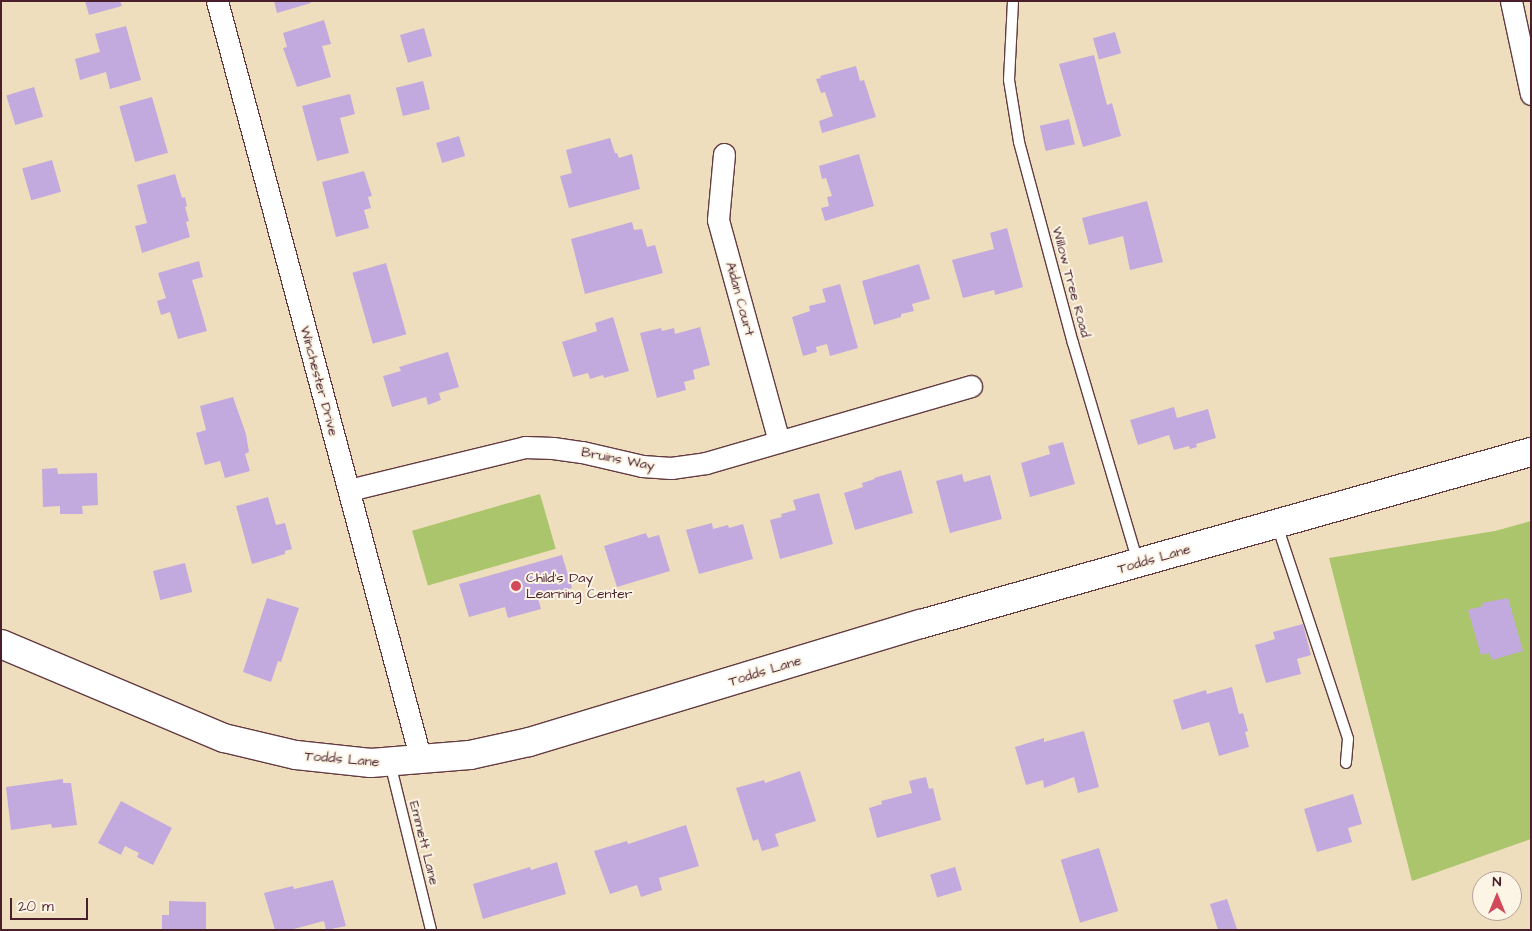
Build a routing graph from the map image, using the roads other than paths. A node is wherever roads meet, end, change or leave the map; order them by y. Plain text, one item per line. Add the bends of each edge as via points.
1 (217, 1) edge
2 (1013, 1) edge
3 (1511, 1) edge
4 (1531, 94) edge
5 (724, 154) dead end
6 (971, 386) dead end
7 (779, 442) junction
8 (1531, 452) edge
9 (348, 490) junction
10 (1276, 524) junction
11 (1138, 564) junction
12 (1, 644) edge
13 (421, 760) junction
14 (390, 762) junction
15 (1346, 763) dead end
16 (431, 930) edge

1 - 9 street, Winchester Drive
2 - 11 lane, Willow Tree Road via 1009,80 1019,142 1073,343
3 - 4 street
5 - 7 street, Aidan Court via 718,220
6 - 7 street, Bruins Way
7 - 9 street, Bruins Way via 706,463 671,468 642,466 553,448 525,447
8 - 10 main road, Todds Lane
9 - 13 street, Winchester Drive
10 - 11 main road, Todds Lane
10 - 15 lane via 1348,739
11 - 13 main road, Todds Lane via 921,624 529,742 470,755
12 - 14 main road, Todds Lane via 224,738 296,755
13 - 14 main road, Todds Lane
14 - 16 lane, Emmett Lane

